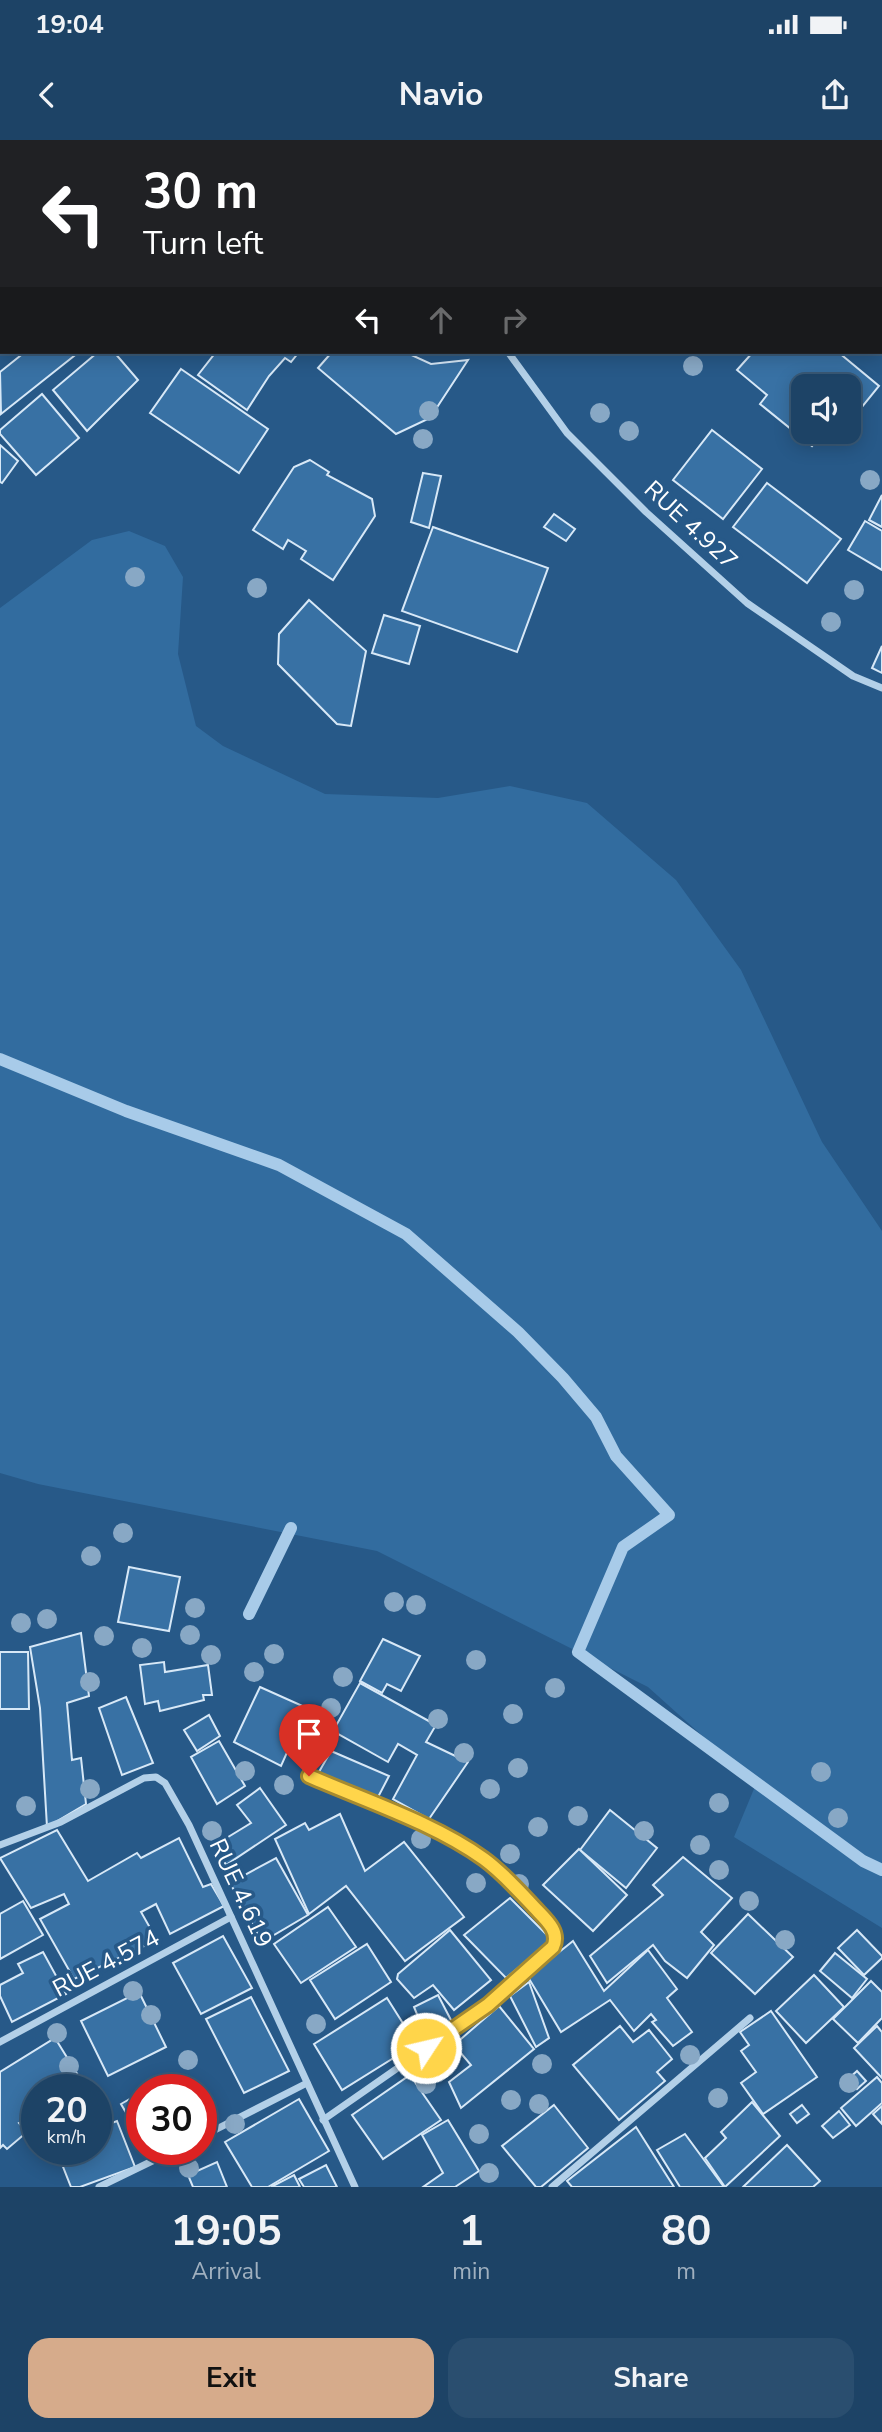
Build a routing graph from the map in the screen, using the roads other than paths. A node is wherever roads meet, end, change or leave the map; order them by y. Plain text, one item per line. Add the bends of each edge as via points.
1 (509, 354) edge
2 (882, 688) edge
3 (309, 1776) dead end
4 (0, 1845) edge
5 (231, 1917) junction
6 (750, 2018) dead end
7 (0, 2042) edge
8 (307, 2083) junction
9 (323, 2120) junction
10 (217, 2129) edge
11 (144, 2165) edge
12 (99, 2187) edge
13 (355, 2187) edge
14 (552, 2187) edge

1 - 2 street, RUE 4.927 via 567,433 736,594 853,676
3 - 9 street via 440,1833 485,1859 550,1924 556,1941 488,2005
4 - 5 street, RUE 4.619 via 53,1825 144,1778 156,1777 165,1783 188,1825
5 - 7 street, RUE 4.574
5 - 8 street, RUE 4.619
6 - 14 street
8 - 9 street, RUE 4.619
8 - 10 street
9 - 13 street, RUE 4.619
11 - 12 street

